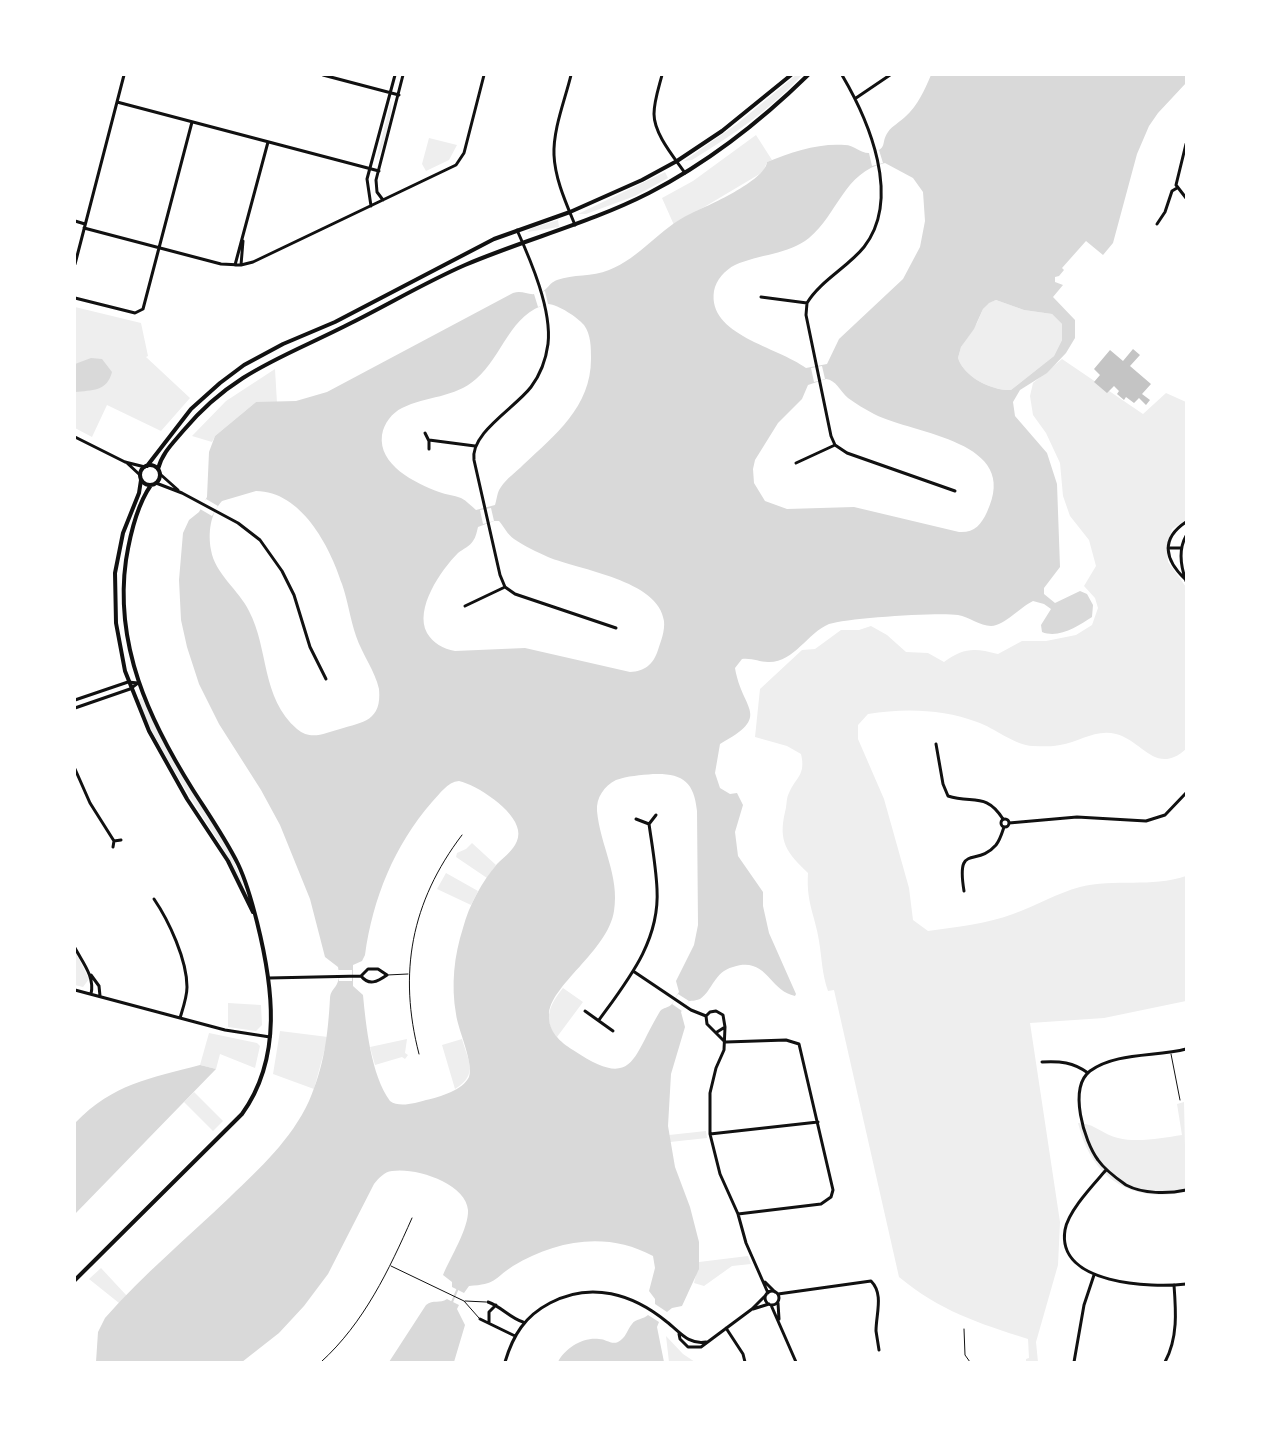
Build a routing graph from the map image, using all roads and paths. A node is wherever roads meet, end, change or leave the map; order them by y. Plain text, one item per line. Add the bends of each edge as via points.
1 (124, 75) edge
2 (323, 75) edge
3 (395, 75) edge
4 (403, 75) edge
5 (484, 75) edge
6 (571, 75) edge
7 (662, 75) edge
8 (791, 75) edge
9 (808, 75) edge
10 (842, 75) edge
11 (890, 75) edge
12 (390, 92) junction
13 (399, 95) junction
14 (856, 98) junction
15 (117, 102) junction
16 (192, 122) junction
17 (268, 142) junction
18 (1186, 144) edge
19 (677, 161) junction
20 (370, 168) junction
21 (379, 171) junction
22 (685, 173) junction
23 (1177, 188) junction
24 (1186, 198) edge
25 (383, 200) junction
26 (371, 206) junction
27 (570, 212) junction
28 (75, 221) edge
29 (1156, 224) dead end
30 (575, 225) junction
31 (85, 226) junction
32 (517, 229) junction
33 (243, 238) junction
34 (523, 243) junction
35 (159, 248) junction
36 (75, 264) edge
37 (235, 265) junction
38 (242, 265) junction
39 (761, 297) dead end
40 (75, 298) edge
41 (807, 303) junction
42 (296, 338) junction
43 (300, 348) junction
44 (425, 433) dead end
45 (75, 438) edge
46 (429, 440) junction
47 (835, 445) junction
48 (475, 446) junction
49 (429, 449) dead end
50 (125, 462) junction
51 (796, 463) dead end
52 (146, 466) junction
53 (159, 472) junction
54 (140, 477) junction
55 (153, 484) junction
56 (955, 491) dead end
57 (182, 493) junction
58 (1186, 522) edge
59 (1186, 536) edge
60 (1168, 548) junction
61 (1181, 548) junction
62 (1185, 580) edge
63 (505, 587) junction
64 (464, 606) dead end
65 (616, 628) dead end
66 (326, 679) dead end
67 (128, 682) junction
68 (138, 683) junction
69 (130, 689) junction
70 (75, 700) edge
71 (75, 708) edge
72 (936, 744) dead end
73 (75, 769) edge
74 (1186, 793) edge
75 (656, 816) dead end
76 (636, 819) dead end
77 (1003, 819) junction
78 (1009, 822) junction
79 (649, 824) junction
80 (1004, 827) junction
81 (462, 835) dead end
82 (121, 840) dead end
83 (114, 841) junction
84 (113, 848) dead end
85 (964, 891) dead end
86 (154, 899) dead end
87 (256, 919) junction
88 (75, 948) edge
89 (633, 971) junction
90 (408, 974) junction
91 (90, 975) junction
92 (387, 975) junction
93 (360, 976) junction
94 (269, 978) junction
95 (75, 990) edge
96 (91, 994) junction
97 (100, 996) junction
98 (585, 1011) dead end
99 (706, 1016) junction
100 (180, 1018) junction
101 (599, 1020) junction
102 (725, 1027) junction
103 (613, 1031) dead end
104 (717, 1032) junction
105 (270, 1037) junction
106 (726, 1042) junction
107 (1186, 1049) edge
108 (1171, 1053) junction
109 (419, 1054) dead end
110 (1042, 1062) dead end
111 (1088, 1073) junction
112 (1180, 1100) dead end
113 (818, 1122) junction
114 (710, 1134) junction
115 (1106, 1170) junction
116 (1186, 1190) edge
117 (738, 1214) junction
118 (412, 1218) dead end
119 (390, 1266) junction
120 (1094, 1275) junction
121 (75, 1280) edge
122 (763, 1280) junction
123 (1186, 1284) edge
124 (1174, 1285) junction
125 (767, 1294) junction
126 (777, 1294) junction
127 (786, 1294) junction
128 (464, 1301) junction
129 (778, 1301) junction
130 (488, 1302) joint
131 (496, 1305) junction
132 (770, 1305) junction
133 (752, 1309) junction
134 (480, 1319) joint
135 (779, 1320) junction
136 (523, 1322) junction
137 (489, 1323) junction
138 (726, 1328) junction
139 (964, 1329) dead end
140 (679, 1334) junction
141 (515, 1336) junction
142 (706, 1342) junction
143 (879, 1350) dead end
144 (321, 1362) edge
145 (505, 1362) edge
146 (745, 1362) edge
147 (796, 1362) edge
148 (970, 1362) edge
149 (1074, 1362) edge
150 (1166, 1362) edge

1 - 15 street
2 - 12 street
3 - 12 street
4 - 13 street
5 - 25 street via 464,153 458,163
6 - 27 street via 554,142 556,169
7 - 19 street via 654,120
8 - 19 street via 722,131
9 - 22 street via 760,120
10 - 14 street
11 - 14 street
12 - 13 street
12 - 20 street
13 - 21 street
14 - 41 street via 866,120 878,164 882,199 880,213 864,247
15 - 16 street
15 - 31 street
16 - 17 street
16 - 35 street
17 - 20 street
17 - 33 street
18 - 23 street via 1176,180
19 - 22 street
19 - 27 street
20 - 21 street
20 - 26 street via 367,185
21 - 25 street via 376,188
22 - 30 street via 625,205
23 - 24 street
23 - 29 street via 1172,191 1165,212
25 - 26 street
26 - 38 street
27 - 30 street
27 - 32 street
28 - 31 street
30 - 34 street
31 - 35 street
31 - 36 street
32 - 34 street
32 - 42 street via 335,322
33 - 37 street
33 - 38 street
34 - 43 street via 445,274
34 - 48 street via 540,292 548,343 540,372 527,391 481,436
35 - 37 street
35 - 40 street via 140,312
37 - 38 street
39 - 41 street
41 - 47 street via 806,315
42 - 43 street
42 - 52 street via 244,365 210,390 178,424
43 - 53 street via 259,367 219,394 168,448
44 - 46 street
45 - 50 street
46 - 48 street
46 - 49 street
47 - 51 street
47 - 56 street via 847,453
48 - 63 street via 474,460
50 - 52 street
50 - 54 street
52 - 53 street via 153,466
52 - 54 street
53 - 55 street
53 - 57 street
54 - 55 street via 145,484
54 - 67 street via 139,494 123,533 115,574 117,636
55 - 57 street
55 - 68 street via 145,495 132,532 124,585 126,635
57 - 66 street via 250,531 260,540 294,595 310,647
58 - 60 street via 1175,530
59 - 61 street
60 - 61 street
60 - 62 street via 1170,561
61 - 62 street
63 - 64 street
63 - 65 street via 515,594
67 - 68 street
67 - 69 street
67 - 70 street
68 - 69 street
68 - 87 street via 182,772 233,854 248,886
69 - 71 street
69 - 87 street via 158,748 228,861
72 - 77 street via 948,796 984,801 995,807
73 - 83 street via 90,803
74 - 78 street via 1165,815 1146,821 1077,817
75 - 79 street
76 - 79 street
77 - 78 street
77 - 80 street via 1001,824
78 - 80 street
79 - 89 street via 658,888 657,906 649,944
80 - 85 street via 995,846 964,862 961,874
81 - 90 lane via 444,860 425,900 414,935
82 - 83 street
83 - 84 street
86 - 100 street via 172,930 186,978
87 - 94 street
88 - 91 street
89 - 99 street via 691,1010
89 - 101 street
90 - 92 lane
90 - 109 lane via 412,1023
91 - 96 street
91 - 97 street via 99,986
92 - 93 street via 375,982
92 - 93 street via 374,968
93 - 94 street
94 - 105 street
95 - 96 street
96 - 97 street
97 - 100 street
98 - 101 street
99 - 102 street via 712,1011 720,1012
99 - 104 street via 707,1024
100 - 105 street
101 - 103 street
102 - 104 street
102 - 106 street
104 - 106 street
105 - 121 street via 259,1084 235,1123
106 - 113 street via 786,1040 799,1044
106 - 114 street via 710,1093
107 - 108 street
108 - 111 street via 1108,1061
108 - 112 lane
110 - 111 street via 1064,1061
111 - 115 street via 1080,1089 1079,1108 1090,1143
113 - 114 street
113 - 117 street via 832,1180 831,1197 821,1204
114 - 117 street via 720,1174
115 - 116 street via 1128,1185 1154,1192
115 - 120 street via 1070,1217 1065,1230 1071,1255
117 - 122 street via 746,1243
118 - 119 lane
119 - 128 lane
119 - 144 lane via 357,1321
120 - 124 street via 1148,1286
120 - 149 street via 1084,1306
122 - 125 street
122 - 126 street
123 - 124 street
124 - 150 street via 1176,1318
125 - 126 street
125 - 132 street
125 - 133 street
126 - 127 street
126 - 129 street
127 - 129 street
127 - 143 street via 871,1281 878,1295 876,1332
128 - 130 lane
128 - 134 lane
129 - 132 street
129 - 135 street
130 - 131 street
131 - 136 street via 510,1317
131 - 137 street via 489,1312
132 - 133 street
132 - 135 street
133 - 138 street
134 - 137 street
135 - 147 street
136 - 140 street via 538,1309 574,1293 615,1293 647,1308 667,1321
136 - 141 street
137 - 141 street
138 - 142 street
138 - 146 street
139 - 148 lane via 965,1355
140 - 142 street via 696,1343
140 - 142 street via 683,1344 691,1348 702,1347
141 - 145 street

